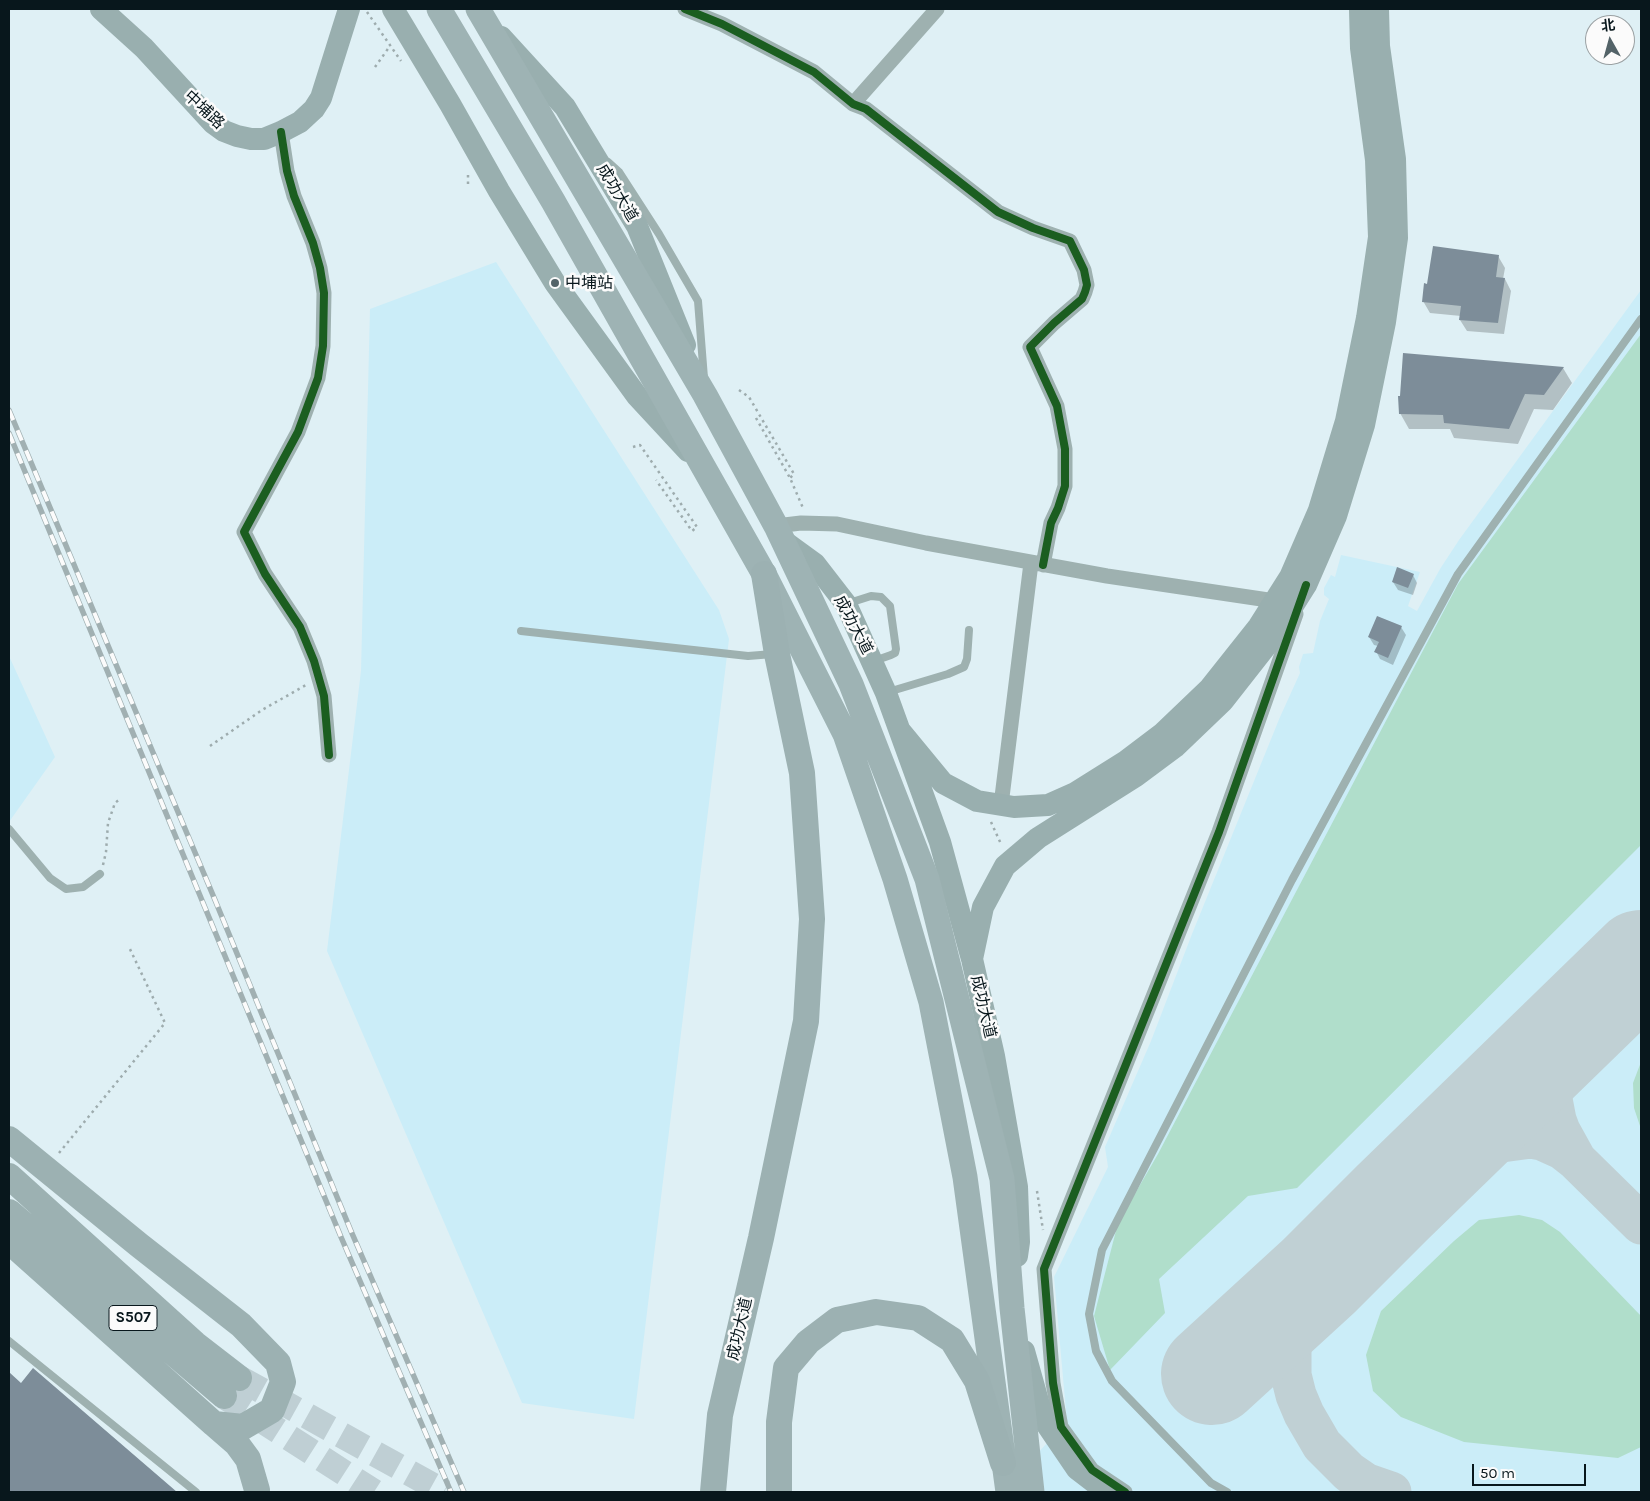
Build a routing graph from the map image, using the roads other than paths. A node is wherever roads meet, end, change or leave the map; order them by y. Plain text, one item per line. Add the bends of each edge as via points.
1 (101, 9) edge
2 (349, 9) edge
3 (373, 9) edge
4 (439, 9) edge
5 (685, 9) edge
6 (937, 9) edge
7 (1360, 9) edge
8 (1378, 9) edge
9 (395, 14) edge
10 (481, 14) edge
11 (853, 104) junction
12 (281, 132) junction
13 (1641, 319) edge
14 (705, 395) junction
15 (705, 470) junction
16 (779, 533) junction
17 (1037, 564) junction
18 (764, 574) junction
19 (1306, 585) junction
20 (1275, 601) junction
21 (846, 604) junction
22 (969, 630) dead end
23 (521, 631) dead end
24 (777, 654) junction
25 (872, 662) junction
26 (886, 693) junction
27 (901, 732) junction
28 (329, 755) dead end
29 (995, 811) junction
30 (9, 829) edge
31 (100, 874) road end
32 (972, 959) junction
33 (9, 1139) edge
34 (9, 1176) edge
35 (9, 1212) edge
36 (9, 1241) edge
37 (1012, 1308) junction
38 (9, 1341) edge
39 (214, 1424) junction
40 (1003, 1463) junction
41 (196, 1492) edge
42 (257, 1492) edge
43 (713, 1492) edge
44 (779, 1492) edge
45 (1008, 1492) edge
46 (1032, 1492) edge
47 (1107, 1492) edge
48 (1125, 1492) edge
49 (1227, 1492) edge

1 - 12 main road, 中埔路 via 144,48 224,131 251,139 264,139
2 - 12 main road, 中埔路 via 321,98 300,122
3 - 9 main road
4 - 15 main road
5 - 11 street via 722,24 814,72
6 - 11 street
7 - 20 main road via 1361,48 1376,160 1379,237 1346,421 1319,510 1290,576
8 - 19 main road via 1379,46 1395,159 1397,238 1385,322 1364,426 1336,516
9 - 15 main road via 564,297 637,396
10 - 14 main road
10 - 14 main road, 成功大道 via 565,107 638,226
11 - 17 street via 866,109 998,212 1070,241 1084,270 1087,285 1082,299 1030,346 1057,406 1065,449 1065,486
12 - 28 street via 294,196 320,268 324,293 323,346 318,378 298,432 244,532 265,574 300,627 321,679
13 - 49 lane via 1458,574 1292,880 1102,1250 1089,1314 1096,1351 1112,1381 1211,1483
14 - 16 main road
15 - 18 main road
16 - 17 street via 801,523 837,524
16 - 21 main road, 成功大道 via 815,564
16 - 37 main road via 851,684 927,879 1002,1179
17 - 20 street
17 - 29 street
18 - 24 highway, 成功大道
18 - 40 main road via 845,734 895,879 931,1002 965,1177
19 - 32 main road via 1274,636 1223,701 1175,746 1136,776 1038,838 1005,866 983,907
19 - 48 street via 1219,832 1044,1269 1053,1383 1061,1427 1092,1470
20 - 29 main road via 1209,689 1164,733 1075,793 1048,805
21 - 25 main road, 成功大道
21 - 25 lane via 871,596 882,597 890,606 895,653
22 - 26 lane via 964,667
23 - 24 lane via 748,656
24 - 43 highway, 成功大道 via 802,773 812,919 806,1020 720,1415
25 - 26 main road, 成功大道
26 - 27 main road, 成功大道
27 - 29 main road via 943,783
27 - 32 main road, 成功大道 via 940,842
30 - 31 lane via 50,878 66,889 83,886
32 - 37 main road, 成功大道 via 994,1056 1017,1187 1019,1242
33 - 39 highway via 241,1324 278,1363 283,1382 272,1410 243,1427
34 - 35 highway, S507 via 195,1344 232,1387
36 - 39 highway
37 - 46 main road
37 - 47 main road, 成功大道 via 1043,1419 1077,1469
38 - 41 lane
39 - 42 highway via 237,1444 248,1459
40 - 44 highway via 977,1381 952,1340 918,1318 876,1312 837,1320 808,1342 786,1368 779,1422
40 - 45 main road

